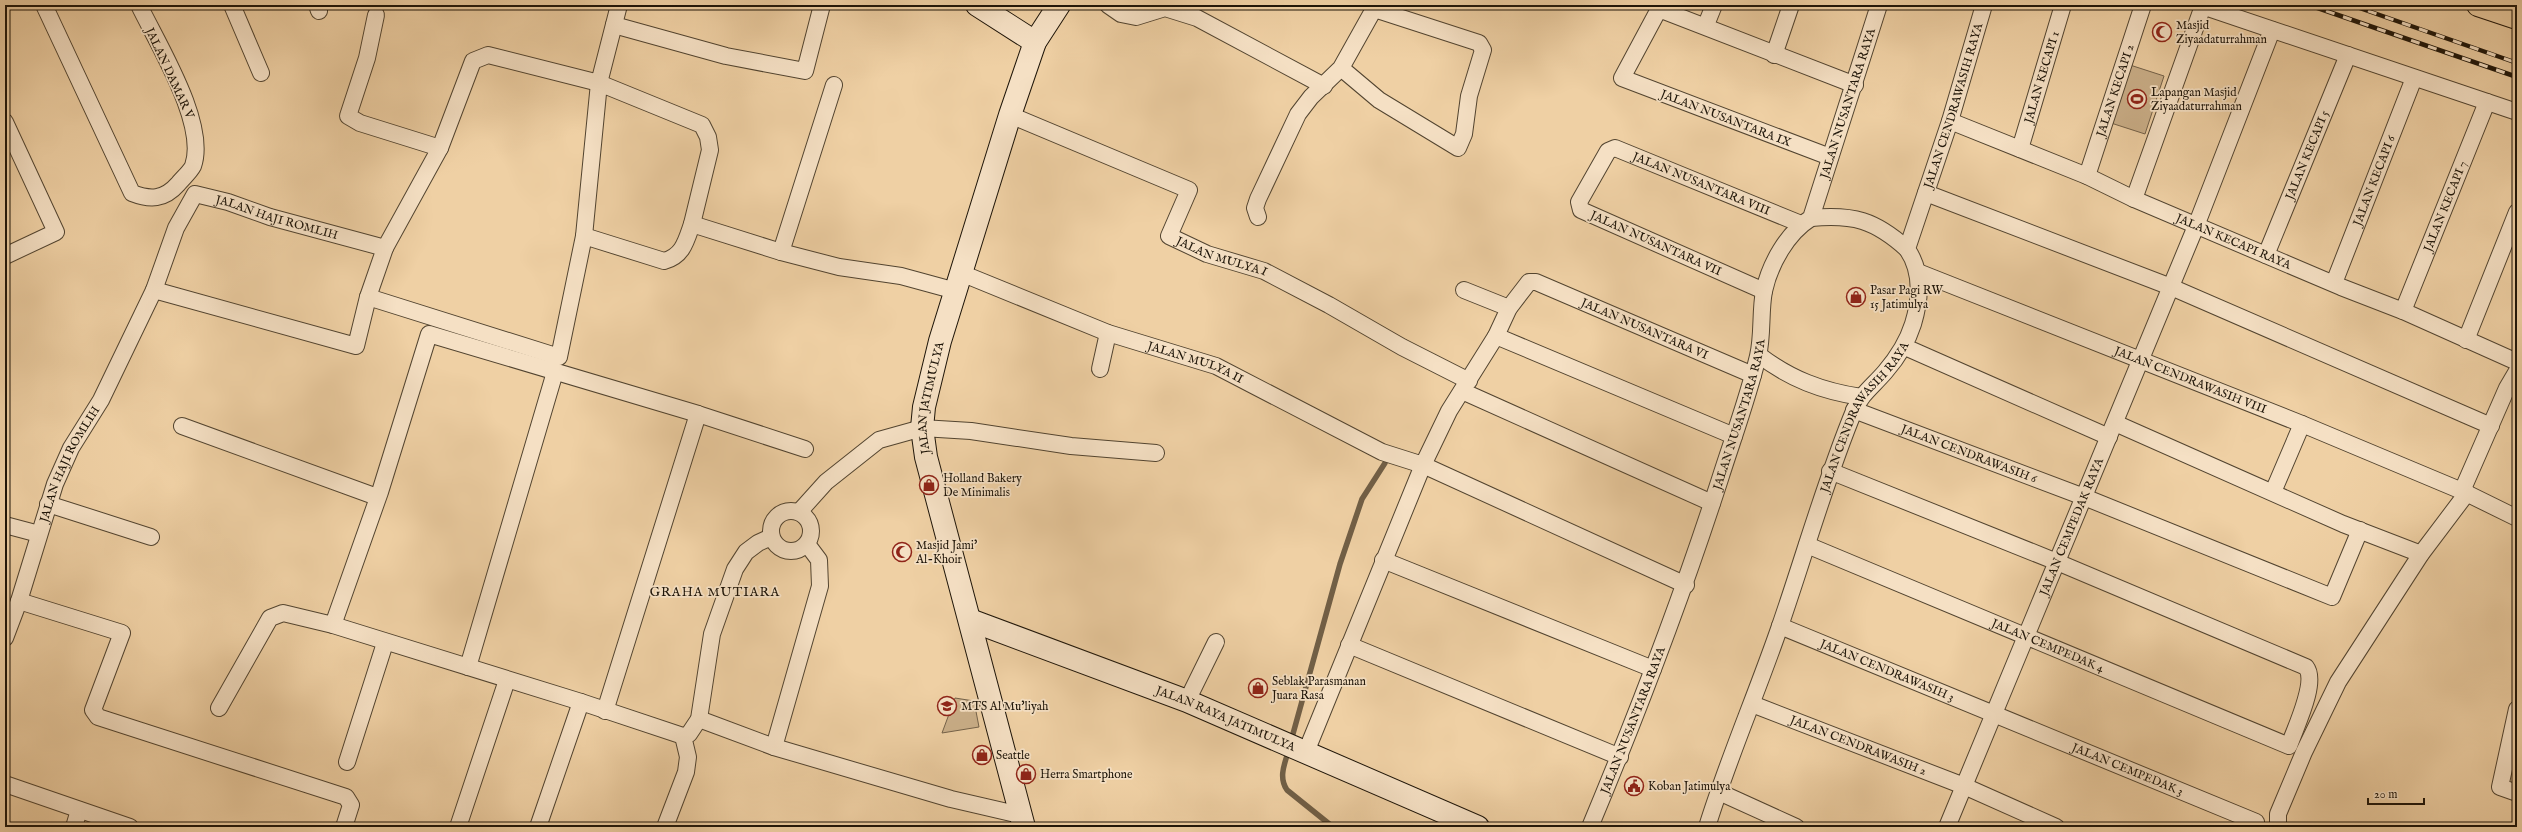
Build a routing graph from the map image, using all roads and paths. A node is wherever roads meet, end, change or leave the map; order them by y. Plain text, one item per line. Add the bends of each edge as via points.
1 (44, 5) edge
2 (139, 5) edge
3 (232, 5) edge
4 (619, 5) edge
5 (822, 5) edge
6 (977, 5) edge
7 (1059, 5) edge
8 (1108, 5) edge
9 (1714, 5) edge
10 (1791, 5) edge
11 (1879, 5) edge
12 (1984, 5) edge
13 (2063, 5) edge
14 (2143, 5) edge
15 (2478, 5) edge
16 (2201, 6) edge
17 (376, 15) dead end
18 (2517, 18) edge
19 (614, 25) junction
20 (1706, 25) junction
21 (2272, 30) junction
22 (1035, 42) junction
23 (1774, 55) junction
24 (2348, 55) junction
25 (1342, 68) junction
26 (260, 73) dead end
27 (2414, 78) junction
28 (599, 83) junction
29 (834, 85) dead end
30 (1855, 85) junction
31 (1324, 86) junction
32 (2487, 102) junction
33 (2517, 112) edge
34 (1010, 115) junction
35 (1950, 121) junction
36 (5, 122) edge
37 (440, 148) junction
38 (2020, 149) junction
39 (1605, 156) joint
40 (1830, 157) junction
41 (2087, 176) junction
42 (1926, 193) junction
43 (2134, 199) junction
44 (2517, 212) edge
45 (1258, 217) dead end
46 (1806, 221) junction
47 (692, 224) junction
48 (2196, 226) junction
49 (584, 236) junction
50 (385, 248) junction
51 (1907, 249) junction
52 (781, 252) junction
53 (2266, 255) junction
54 (5, 256) edge
55 (1918, 272) junction
56 (958, 282) junction
57 (2334, 283) junction
58 (2171, 287) junction
59 (154, 290) junction
60 (1464, 290) dead end
61 (1764, 292) junction
62 (368, 297) junction
63 (1509, 308) junction
64 (2403, 311) junction
65 (1108, 333) junction
66 (1496, 336) junction
67 (2466, 340) junction
68 (1905, 347) junction
69 (1759, 355) junction
70 (2141, 359) junction
71 (2517, 362) edge
72 (1100, 369) dead end
73 (2517, 371) edge
74 (555, 372) junction
75 (1753, 375) junction
76 (1465, 386) junction
77 (1858, 403) junction
78 (698, 414) junction
79 (2302, 424) junction
80 (182, 426) dead end
81 (2490, 426) junction
82 (922, 428) junction
83 (2112, 430) junction
84 (1734, 436) junction
85 (805, 449) dead end
86 (1156, 453) dead end
87 (1423, 465) junction
88 (1830, 472) junction
89 (2273, 492) junction
90 (2465, 492) junction
91 (377, 497) junction
92 (2084, 497) junction
93 (48, 504) junction
94 (1712, 504) junction
95 (799, 512) junction
96 (2517, 518) edge
97 (5, 525) edge
98 (2360, 530) junction
99 (39, 534) junction
100 (151, 537) dead end
101 (771, 537) junction
102 (807, 544) junction
103 (1807, 544) junction
104 (2422, 554) junction
105 (1382, 560) junction
106 (2057, 562) junction
107 (1686, 585) junction
108 (19, 601) junction
109 (970, 620) junction
110 (333, 625) junction
111 (1780, 626) junction
112 (2027, 635) junction
113 (5, 638) edge
114 (1216, 642) dead end
115 (385, 643) junction
116 (1349, 645) junction
117 (468, 667) junction
118 (1652, 670) junction
119 (507, 680) junction
120 (1187, 701) junction
121 (581, 702) junction
122 (1752, 704) junction
123 (220, 708) dead end
124 (2517, 709) edge
125 (605, 710) junction
126 (1993, 716) junction
127 (698, 719) junction
128 (683, 736) junction
129 (774, 747) junction
130 (1303, 751) junction
131 (1620, 756) junction
132 (347, 762) dead end
133 (5, 784) edge
134 (1964, 786) junction
135 (1719, 792) junction
136 (2517, 793) edge
137 (79, 810) junction
138 (1022, 821) edge
139 (74, 827) edge
140 (130, 827) edge
141 (344, 827) edge
142 (458, 827) edge
143 (538, 827) edge
144 (665, 827) edge
145 (1478, 827) edge
146 (1590, 827) edge
147 (1707, 827) edge
148 (1796, 827) edge
149 (1947, 827) edge
150 (2056, 827) edge
151 (2254, 827) edge
152 (2278, 827) edge

1 - 2 street, JALAN DAMAR V via 132,193 145,198 159,198 174,189 193,166 196,143 186,102
3 - 26 street
4 - 19 street
5 - 19 street via 805,71 726,56
6 - 22 main road
7 - 22 main road, JALAN JATIMULYA
8 - 31 street via 1121,14 1136,17 1165,8 1196,18
9 - 20 street
10 - 23 street
11 - 30 street, JALAN NUSANTARA RAYA
12 - 35 street, JALAN CENDRAWASIH RAYA
13 - 38 street, JALAN KECAPI 1
14 - 41 street, JALAN KECAPI 2
15 - 18 highway
16 - 21 street
16 - 43 street
17 - 37 street via 367,58 348,116 360,123
19 - 28 street
20 - 23 street
20 - 40 street, JALAN NUSANTARA IX via 1659,9 1622,78
21 - 24 street
21 - 48 street, JALAN CEMPEDAK RAYA
22 - 34 main road, JALAN JATIMULYA
23 - 30 street
24 - 27 street
24 - 53 street, JALAN KECAPI 5
25 - 25 street via 1379,100 1458,148 1464,134 1469,96 1483,50 1479,43 1374,9
25 - 31 street
27 - 32 street
27 - 57 street, JALAN KECAPI 6
28 - 37 street via 488,55 480,57 473,61
28 - 47 street via 702,126 708,137 710,150
28 - 49 street
29 - 52 street
30 - 40 street, JALAN NUSANTARA RAYA
31 - 45 street via 1311,97 1298,114 1258,198 1255,208
32 - 33 street
32 - 64 street, JALAN KECAPI 7
34 - 56 main road, JALAN JATIMULYA
34 - 76 street, JALAN MULYA I via 1189,190 1169,236 1207,254 1264,271 1329,305
35 - 38 street, JALAN KECAPI RAYA
35 - 42 street, JALAN CENDRAWASIH RAYA
36 - 54 street via 56,232
37 - 50 street
38 - 41 street, JALAN KECAPI RAYA
39 - 46 street, JALAN NUSANTARA VIII via 1608,151 1615,148
39 - 61 street, JALAN NUSANTARA VII via 1579,202 1581,210
40 - 46 street, JALAN NUSANTARA RAYA
41 - 43 street, JALAN KECAPI RAYA
42 - 51 street, JALAN CENDRAWASIH RAYA
42 - 58 street
43 - 48 street, JALAN KECAPI RAYA
44 - 67 street
46 - 51 street via 1837,215 1863,220 1887,231
46 - 61 street, JALAN NUSANTARA RAYA via 1783,246 1771,267
47 - 49 street via 683,249 675,258 664,261
47 - 52 street, JALAN MULYA II
48 - 53 street, JALAN KECAPI RAYA
48 - 58 street, JALAN CEMPEDAK RAYA
49 - 62 street via 558,357
50 - 59 street, JALAN HAJI ROMLIH via 270,218 228,202 195,194 176,228
50 - 62 street
51 - 55 street, JALAN CENDRAWASIH RAYA via 1915,260
52 - 56 street, JALAN MULYA II via 839,267
53 - 57 street, JALAN KECAPI RAYA
55 - 68 street, JALAN CENDRAWASIH RAYA via 1918,299
55 - 70 street, JALAN CENDRAWASIH VIII
56 - 65 street, JALAN MULYA II
56 - 82 main road, JALAN JATIMULYA via 932,376
57 - 64 street, JALAN KECAPI RAYA
58 - 70 street, JALAN CEMPEDAK RAYA
58 - 81 street
59 - 62 street via 356,346
59 - 93 street, JALAN HAJI ROMLIH via 101,400 71,448
60 - 63 street
61 - 69 street, JALAN NUSANTARA RAYA
63 - 66 street
63 - 75 street, JALAN NUSANTARA VI via 1522,288 1529,282 1536,282
64 - 67 street, JALAN KECAPI RAYA
65 - 72 street
65 - 87 street, JALAN MULYA II via 1216,366 1382,452
66 - 76 street
66 - 84 street
67 - 71 street, JALAN KECAPI RAYA
68 - 77 street, JALAN CENDRAWASIH RAYA
68 - 83 street
69 - 75 street, JALAN NUSANTARA RAYA
69 - 77 street, JALAN CENDRAWASIH 6 via 1806,384 1842,394
70 - 79 street, JALAN CENDRAWASIH VIII
70 - 83 street, JALAN CEMPEDAK RAYA
73 - 81 street
74 - 78 street
74 - 91 street via 429,334
74 - 117 street
75 - 84 street, JALAN NUSANTARA RAYA
76 - 87 street via 1449,410
76 - 94 street
77 - 88 street, JALAN CENDRAWASIH RAYA
77 - 92 street, JALAN CENDRAWASIH 6
78 - 85 street
78 - 125 street
79 - 89 street
79 - 90 street, JALAN CENDRAWASIH VIII
80 - 91 street
81 - 90 street
82 - 86 street via 971,431 1071,446
82 - 95 street via 879,440 826,482
82 - 109 main road, JALAN JATIMULYA via 926,456
83 - 89 street
83 - 92 street, JALAN CEMPEDAK RAYA
84 - 94 street, JALAN NUSANTARA RAYA
87 - 105 street
87 - 107 street, JALAN MULYA II
88 - 103 street, JALAN CENDRAWASIH RAYA
88 - 106 street
89 - 98 street
90 - 96 street, JALAN CENDRAWASIH VIII
90 - 104 street
91 - 110 street
92 - 98 street, JALAN CENDRAWASIH 6 via 2332,597
92 - 106 street, JALAN CEMPEDAK RAYA
93 - 99 street, JALAN HAJI ROMLIH
93 - 100 street
94 - 107 street, JALAN NUSANTARA RAYA
95 - 101 street via 783,512 777,516 772,522
95 - 102 street via 810,522 810,537
97 - 99 street
98 - 104 street
99 - 108 street, JALAN HAJI ROMLIH
101 - 102 street via 783,550 801,549
101 - 127 street via 746,552 735,569 712,634
102 - 129 street via 819,560 820,586
103 - 111 street, JALAN CENDRAWASIH RAYA
103 - 112 street, JALAN CEMPEDAK 4
104 - 152 street via 2338,682 2278,814
105 - 116 street
105 - 118 street
106 - 112 street, JALAN CEMPEDAK RAYA
106 - 112 street, JALAN CEMPEDAK 4 via 2306,667 2310,672 2310,684 2289,746
107 - 118 street, JALAN NUSANTARA RAYA
108 - 113 street, JALAN HAJI ROMLIH
108 - 141 street via 122,633 94,710 98,717 346,797 351,805
109 - 120 main road, JALAN RAYA JATIMULYA
109 - 138 main road, JALAN JATIMULYA
110 - 115 street
110 - 123 street via 283,613 270,618
111 - 122 street, JALAN CENDRAWASIH RAYA
111 - 126 street, JALAN CENDRAWASIH 3
112 - 126 street, JALAN CEMPEDAK RAYA
114 - 120 street
115 - 117 street
115 - 132 street
116 - 130 street
116 - 131 street
117 - 119 street
118 - 131 street, JALAN NUSANTARA RAYA
119 - 121 street
119 - 142 street
120 - 130 main road, JALAN RAYA JATIMULYA
121 - 125 street
121 - 143 street
122 - 134 street, JALAN CENDRAWASIH 2
122 - 135 street, JALAN CENDRAWASIH RAYA
124 - 136 street via 2500,787
125 - 128 street
126 - 134 street, JALAN CEMPEDAK RAYA
126 - 151 street, JALAN CEMPEDAK 3 via 2256,822
127 - 128 street via 689,734
127 - 129 street
128 - 144 street via 688,756 686,772
129 - 138 street
130 - 145 main road, JALAN RAYA JATIMULYA
131 - 146 street, JALAN NUSANTARA RAYA
133 - 137 street
134 - 149 street, JALAN CEMPEDAK RAYA
134 - 150 street, JALAN CENDRAWASIH 2
135 - 147 street, JALAN CENDRAWASIH RAYA
135 - 148 street
137 - 139 street
137 - 140 street

